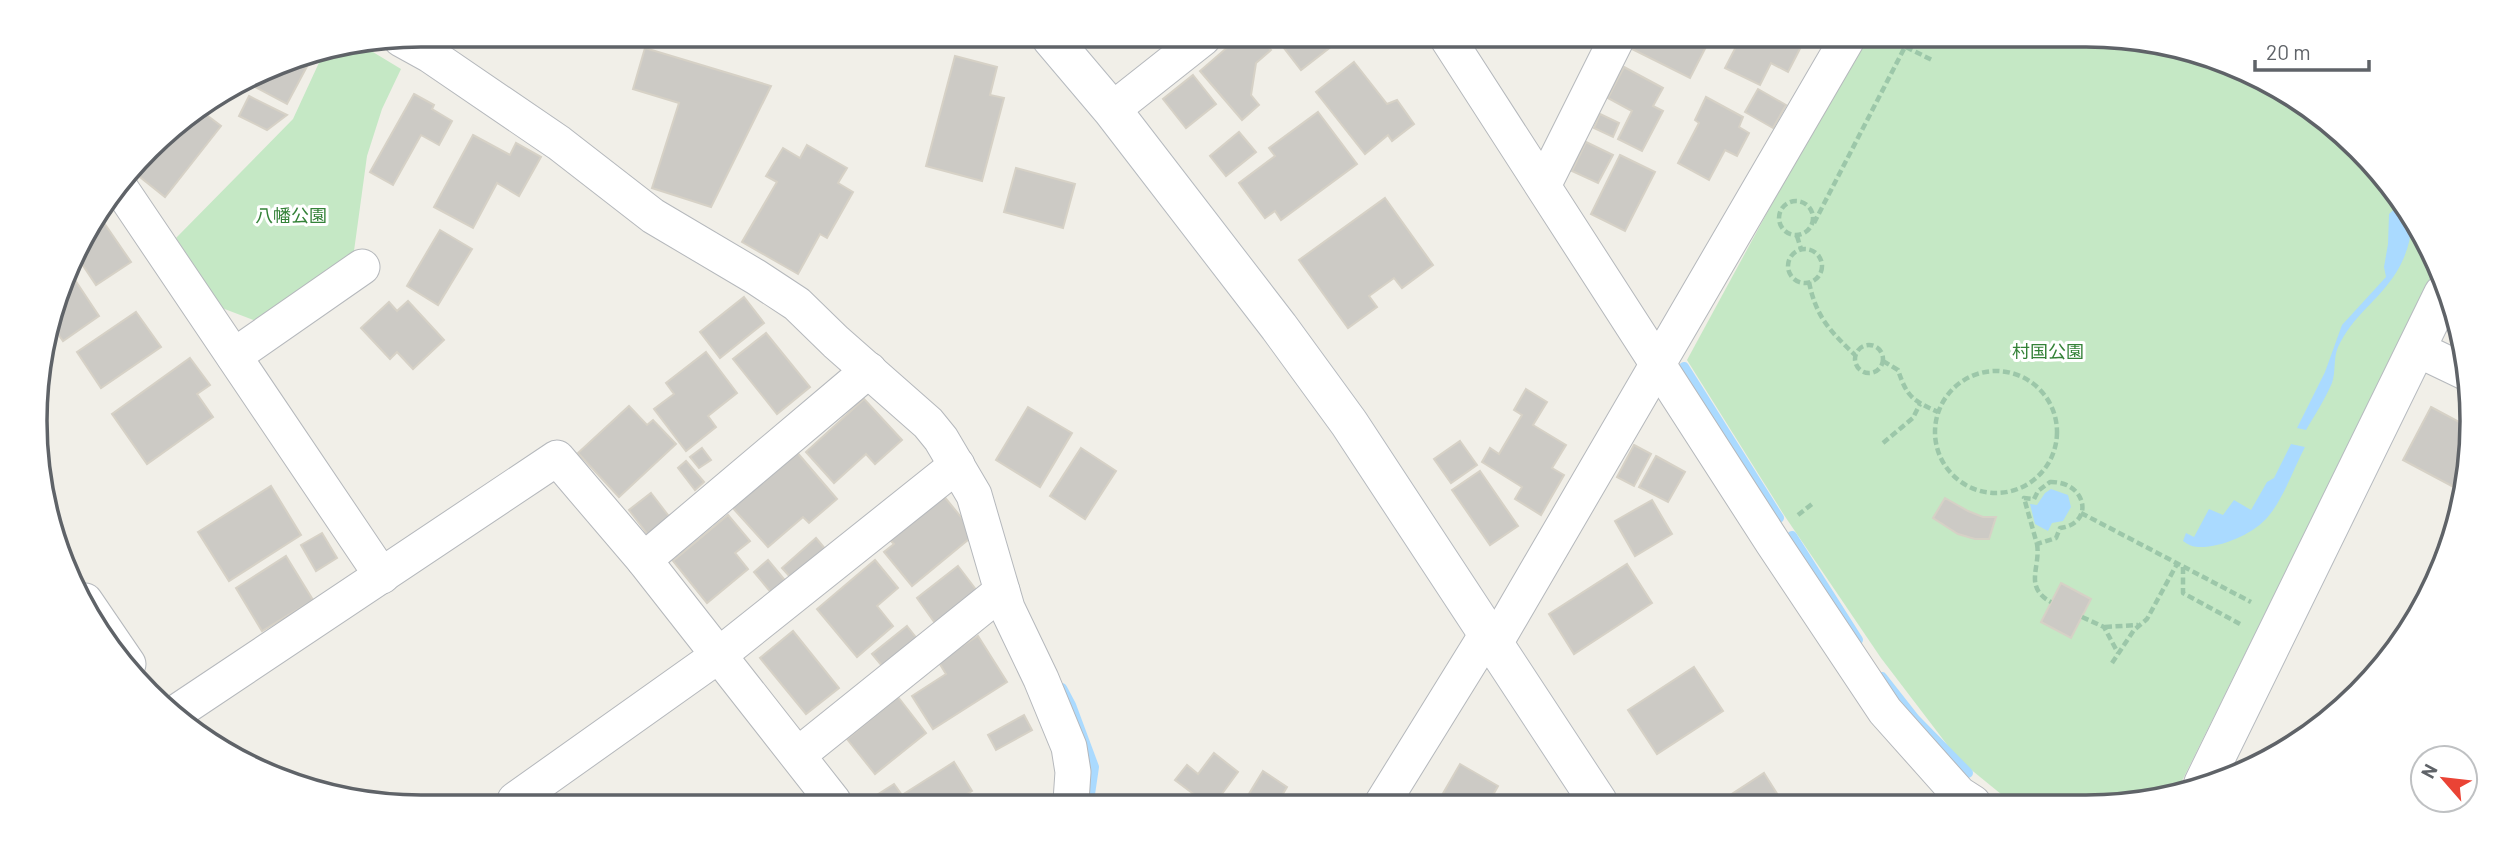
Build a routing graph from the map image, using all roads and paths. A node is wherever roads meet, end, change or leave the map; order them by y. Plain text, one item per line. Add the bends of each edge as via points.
1 (416, 47) edge
2 (1059, 47) edge
3 (1192, 47) edge
4 (1453, 47) edge
5 (1612, 47) edge
6 (1843, 47) edge
7 (1905, 47) edge
8 (1912, 47) edge
9 (1934, 61) dead end
10 (1112, 110) junction
11 (1544, 184) junction
12 (124, 193) edge
13 (1814, 223) junction
14 (1797, 236) junction
15 (1801, 249) junction
16 (362, 267) dead end
17 (1809, 282) junction
18 (2440, 301) edge
19 (2417, 349) junction
20 (1855, 355) junction
21 (234, 356) junction
22 (1883, 361) junction
23 (1659, 366) junction
24 (2456, 368) edge
25 (869, 370) junction
26 (1920, 404) junction
27 (1938, 412) junction
28 (1883, 443) dead end
29 (957, 465) junction
30 (2031, 482) junction
31 (2019, 488) junction
32 (2038, 491) junction
33 (2024, 498) junction
34 (2081, 513) junction
35 (2037, 544) junction
36 (644, 560) junction
37 (2177, 564) junction
38 (2183, 567) junction
39 (382, 576) junction
40 (1002, 592) junction
41 (2051, 602) dead end
42 (2252, 603) dead end
43 (2082, 617) dead end
44 (2139, 625) junction
45 (2241, 625) dead end
46 (2105, 627) junction
47 (1490, 640) junction
48 (2118, 654) junction
49 (719, 655) junction
50 (2112, 663) dead end
51 (182, 708) edge
52 (798, 755) junction
53 (2208, 774) edge
54 (530, 795) edge
55 (828, 795) edge
56 (1071, 795) edge
57 (1388, 795) edge
58 (1593, 795) edge
59 (1961, 795) edge

1 - 25 street via 559,143 653,216 797,304
2 - 10 street
3 - 10 street
4 - 11 street
5 - 11 street
6 - 23 street
7 - 13 path
8 - 9 path
10 - 47 street via 1349,423
11 - 23 street
12 - 21 street
13 - 14 path
13 - 14 path via 1807,204 1786,204 1780,225
14 - 15 path
15 - 17 path via 1812,250 1821,262 1821,272
15 - 17 path via 1789,261 1789,273 1797,281
16 - 21 street
17 - 20 path via 1826,327
18 - 19 street
19 - 24 street
19 - 53 street
20 - 22 path via 1860,347 1875,345
20 - 22 path via 1858,368 1866,373 1879,369
21 - 39 street
22 - 26 path via 1898,370 1905,391
23 - 47 street
23 - 59 street via 1885,711
25 - 29 street via 928,423
25 - 36 street
26 - 27 path
26 - 28 path via 1913,418
27 - 30 path via 1949,393 1974,375 2006,372 2025,378 2042,391 2053,409 2057,430 2054,451
27 - 31 path via 1937,450 1959,481 1995,493
29 - 40 street via 974,495
29 - 49 street
30 - 31 path
30 - 32 path
31 - 33 path
32 - 33 path via 2034,499
32 - 34 path via 2050,482 2064,482 2081,498
33 - 35 path
34 - 35 path via 2077,522 2060,528 2056,538
34 - 37 path
35 - 41 path via 2035,584
36 - 39 street via 557,458
36 - 49 street
37 - 38 path
37 - 44 path via 2147,619
38 - 42 path
38 - 45 path via 2183,593
39 - 51 street
40 - 52 street
40 - 56 street via 1069,747
43 - 46 path
44 - 46 path
44 - 48 path
46 - 48 path
47 - 57 street
47 - 58 street
48 - 50 path
49 - 52 street
49 - 54 street
52 - 55 street

